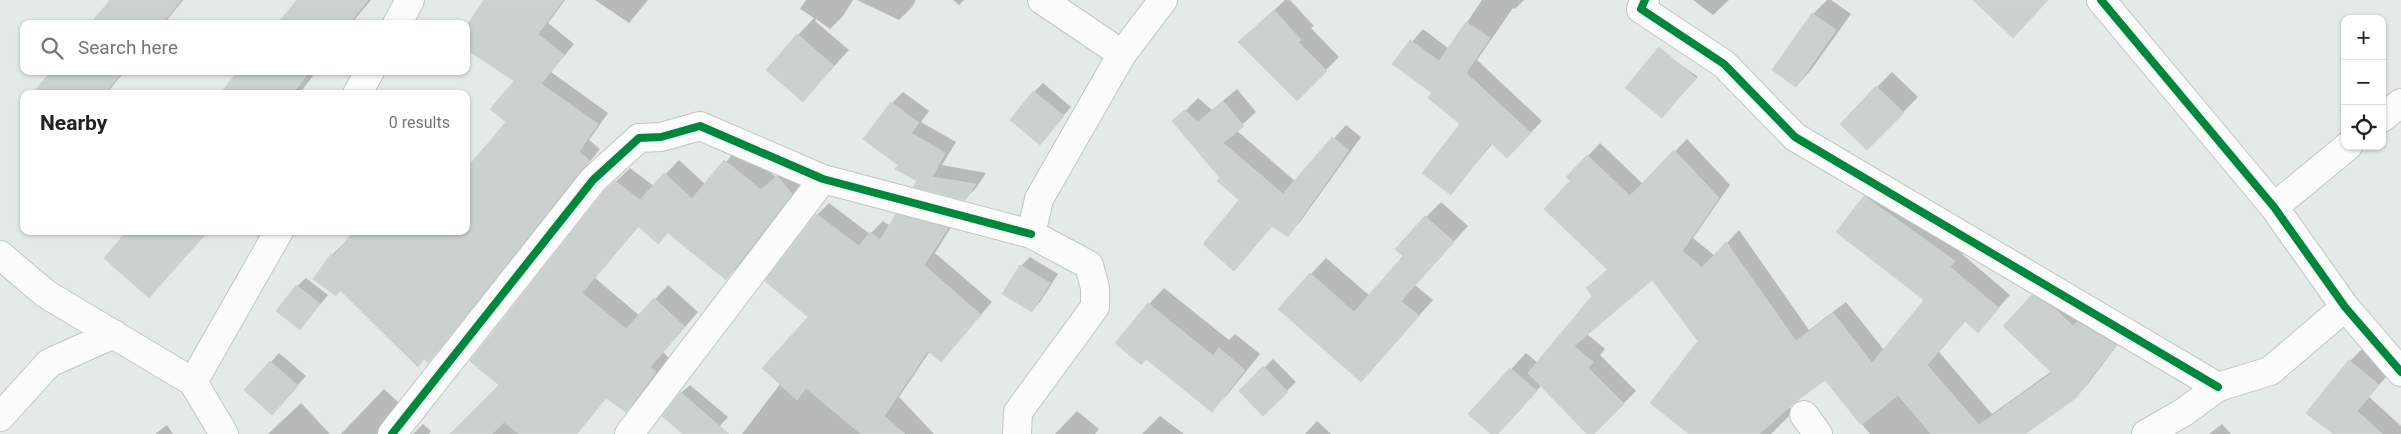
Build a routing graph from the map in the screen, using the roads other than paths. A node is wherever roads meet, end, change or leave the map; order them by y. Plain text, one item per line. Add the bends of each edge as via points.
1 (410, 0) edge
2 (1042, 0) edge
3 (1163, 0) edge
4 (1645, 0) edge
5 (2101, 0) edge
6 (399, 20) edge
7 (1122, 54) junction
8 (368, 75) edge
9 (359, 90) edge
10 (2401, 103) edge
11 (2386, 115) edge
12 (2343, 150) edge
13 (824, 180) junction
14 (2274, 207) junction
15 (1031, 234) junction
16 (277, 235) edge
17 (0, 255) edge
18 (2345, 307) junction
19 (114, 334) junction
20 (2401, 372) edge
21 (193, 382) junction
22 (2218, 387) junction
23 (0, 418) edge
24 (224, 434) edge
25 (392, 434) edge
26 (629, 434) edge
27 (1017, 434) edge
28 (2146, 434) edge

1 - 6 street
2 - 7 street
3 - 7 street
4 - 22 street via 1641,9 1724,64 1795,137
5 - 14 street
7 - 15 street via 1039,199
8 - 9 street
10 - 11 street
12 - 14 street
13 - 15 street
13 - 25 street via 700,126 661,137 639,138 593,180
13 - 26 street
14 - 18 street
15 - 27 street via 1089,264 1095,288 1095,307 1018,412
16 - 21 street
17 - 19 street via 46,294
18 - 20 street
18 - 22 street via 2270,371
19 - 21 street
19 - 23 street via 48,363
21 - 24 street
22 - 28 street

